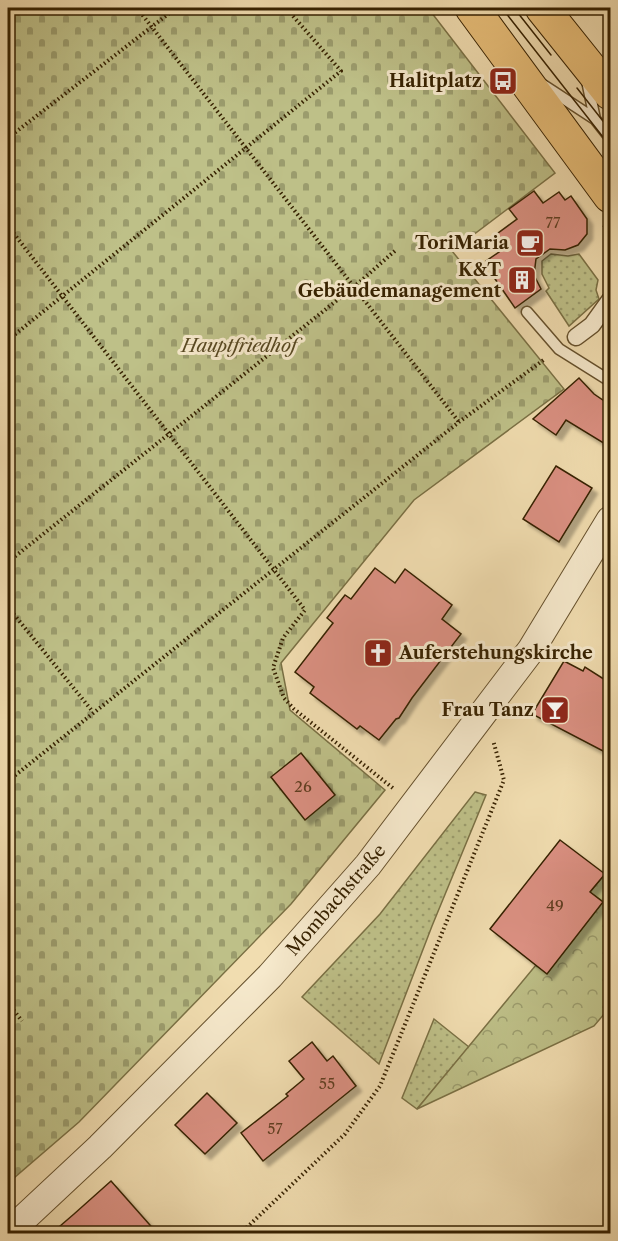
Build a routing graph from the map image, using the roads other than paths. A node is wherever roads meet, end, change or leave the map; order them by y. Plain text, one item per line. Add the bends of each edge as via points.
1 (472, 8) edge
2 (542, 8) edge
3 (517, 69) junction
4 (603, 106) edge
5 (610, 138) edge
6 (610, 196) edge
7 (610, 300) edge
8 (526, 312) dead end
9 (576, 337) dead end
10 (610, 381) edge
11 (610, 520) edge
12 (8, 1233) edge

1 - 3 main road
2 - 4 main road via 581,56
3 - 4 lane
3 - 6 main road
4 - 5 lane
7 - 9 street via 592,325
8 - 10 lane via 559,349
11 - 12 street, Mombachstraße via 531,650 368,865 270,976 100,1147

